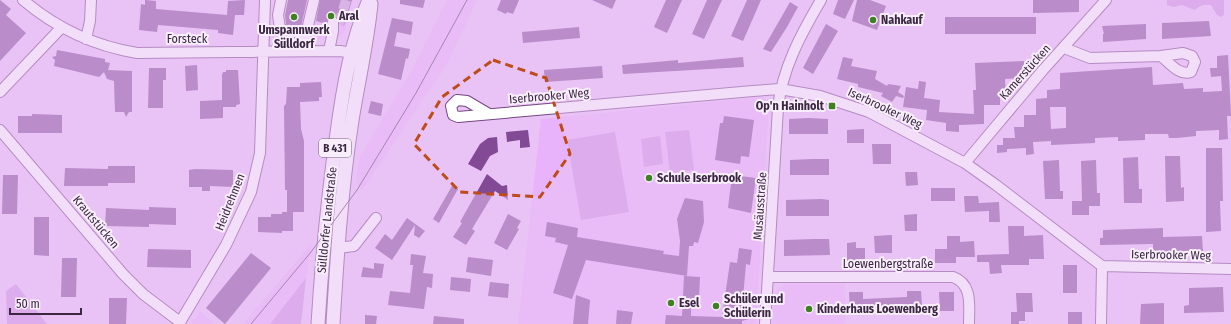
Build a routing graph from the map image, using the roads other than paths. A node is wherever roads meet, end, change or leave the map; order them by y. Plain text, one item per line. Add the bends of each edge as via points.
1 (23, 0) edge
2 (91, 0) edge
3 (265, 0) edge
4 (281, 0) edge
5 (314, 0) edge
6 (370, 0) edge
7 (821, 0) edge
8 (1106, 0) edge
9 (335, 26) tunnel mouth
10 (61, 28) junction
11 (305, 34) junction
12 (86, 39) junction
13 (1064, 48) junction
14 (263, 51) junction
15 (302, 51) junction
16 (329, 51) junction
17 (358, 54) junction
18 (1161, 56) dead end
19 (780, 89) junction
20 (0, 92) edge
21 (489, 114) dead end
22 (0, 130) edge
23 (965, 163) junction
24 (376, 218) dead end
25 (338, 248) junction
26 (1102, 266) junction
27 (1231, 269) edge
28 (768, 276) junction
29 (179, 323) edge
30 (318, 324) edge
31 (333, 324) edge
32 (765, 324) edge
33 (969, 324) edge
34 (1101, 324) edge

1 - 10 street, Forsteck
2 - 12 street
3 - 14 street, Heidrehmen
4 - 11 street via 278,15 280,28
5 - 11 street
6 - 17 main road, Sülldorfer Landstraße / B 431 via 358,25
7 - 19 street via 786,67
8 - 13 street, Kamerstücken
9 - 16 street
10 - 12 street, Forsteck
10 - 20 street
11 - 15 street
12 - 14 street, Forsteck via 137,53
13 - 18 street via 1090,58
13 - 23 street, Kamerstücken
14 - 15 street, Forsteck
14 - 29 street, Heidrehmen via 260,153 251,192 226,245
15 - 16 street, Forsteck
16 - 17 street, Forsteck
17 - 25 main road, Sülldorfer Landstraße / B 431
17 - 30 main road, Sülldorfer Landstraße / B 431 via 340,112 327,200
19 - 21 street, Iserbrooker Weg
19 - 23 street, Iserbrooker Weg via 820,96 854,106
19 - 28 street, Musäusstraße
22 - 29 street, Krautstücken via 123,274
23 - 26 street, Iserbrooker Weg
24 - 25 street via 354,246
25 - 31 main road, Sülldorfer Landstraße / B 431
26 - 27 street, Iserbrooker Weg
26 - 34 street
28 - 32 street, Musäusstraße
28 - 33 street, Loewenbergstraße via 953,277 962,281 968,289

